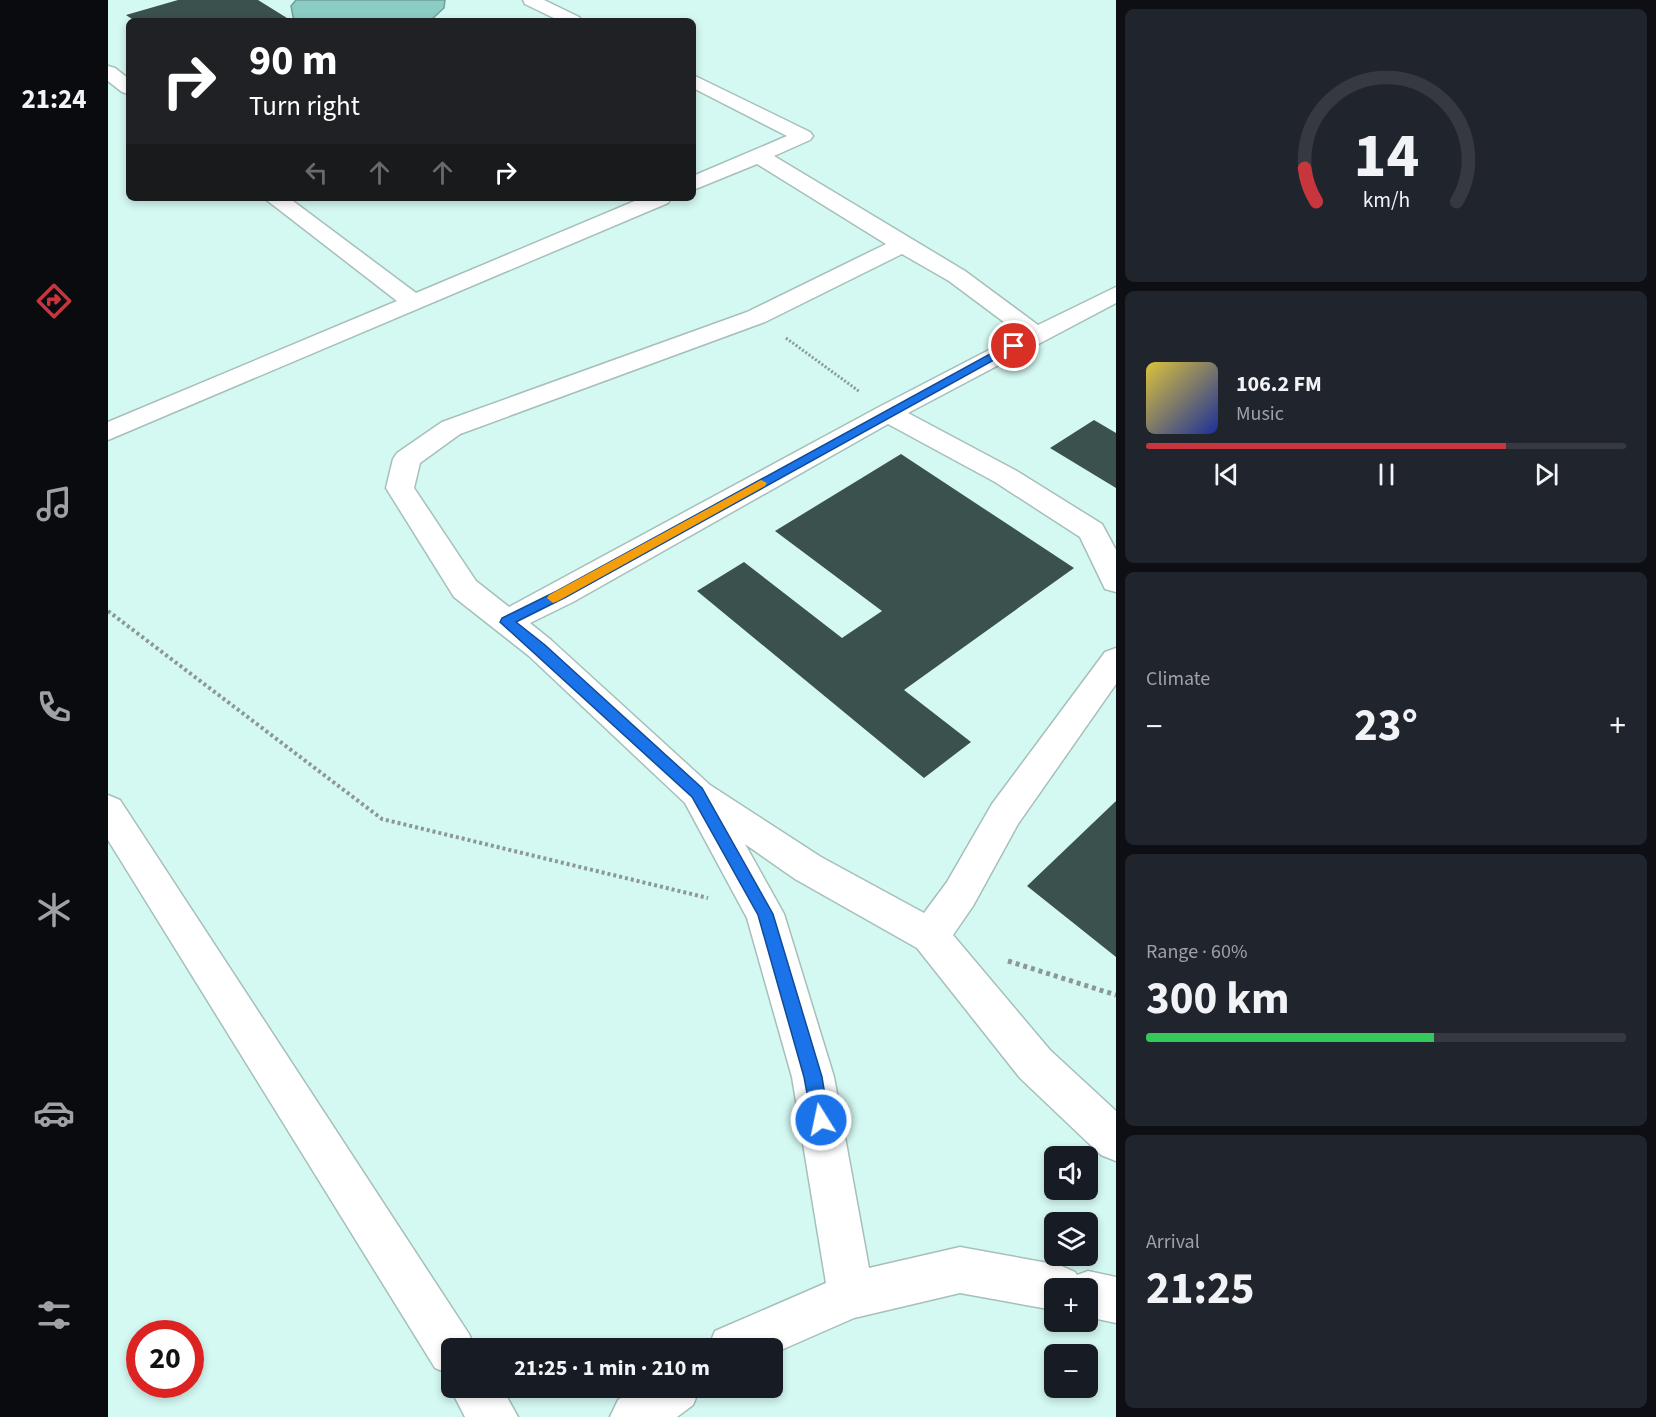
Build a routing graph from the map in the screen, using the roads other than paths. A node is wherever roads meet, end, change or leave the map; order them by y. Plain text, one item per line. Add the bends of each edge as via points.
1 (531, 0) edge
2 (567, 18) edge
3 (108, 72) edge
4 (696, 82) edge
5 (126, 86) edge
6 (759, 156) junction
7 (696, 183) edge
8 (279, 201) edge
9 (653, 201) edge
10 (901, 244) junction
11 (1116, 294) edge
12 (413, 302) junction
13 (1035, 334) junction
14 (888, 413) junction
15 (108, 432) edge
16 (1116, 581) edge
17 (506, 622) junction
18 (1116, 660) edge
19 (697, 793) junction
20 (108, 810) edge
21 (930, 936) junction
22 (1116, 1140) edge
23 (1044, 1285) edge
24 (851, 1295) junction
25 (1098, 1296) edge
26 (1116, 1300) edge
27 (443, 1338) edge
28 (754, 1338) edge
29 (481, 1398) edge
30 (662, 1398) edge
31 (493, 1417) edge
32 (635, 1417) edge

1 - 2 lane
3 - 5 lane
4 - 6 lane via 803,136
6 - 7 lane
6 - 10 lane
8 - 12 lane
9 - 12 lane
10 - 13 lane via 957,276
10 - 17 lane via 756,317 451,428 407,459 400,488 465,589
11 - 13 lane
12 - 15 lane
13 - 14 lane
14 - 16 lane via 1005,476 1092,531
14 - 17 lane
17 - 19 lane via 540,648
18 - 21 lane via 1005,814 960,894
19 - 21 lane via 808,868
19 - 24 lane via 765,914 813,1077
20 - 27 lane
21 - 22 lane via 1035,1064
23 - 24 lane via 960,1270
24 - 28 lane
25 - 26 lane
29 - 31 lane
30 - 32 lane

